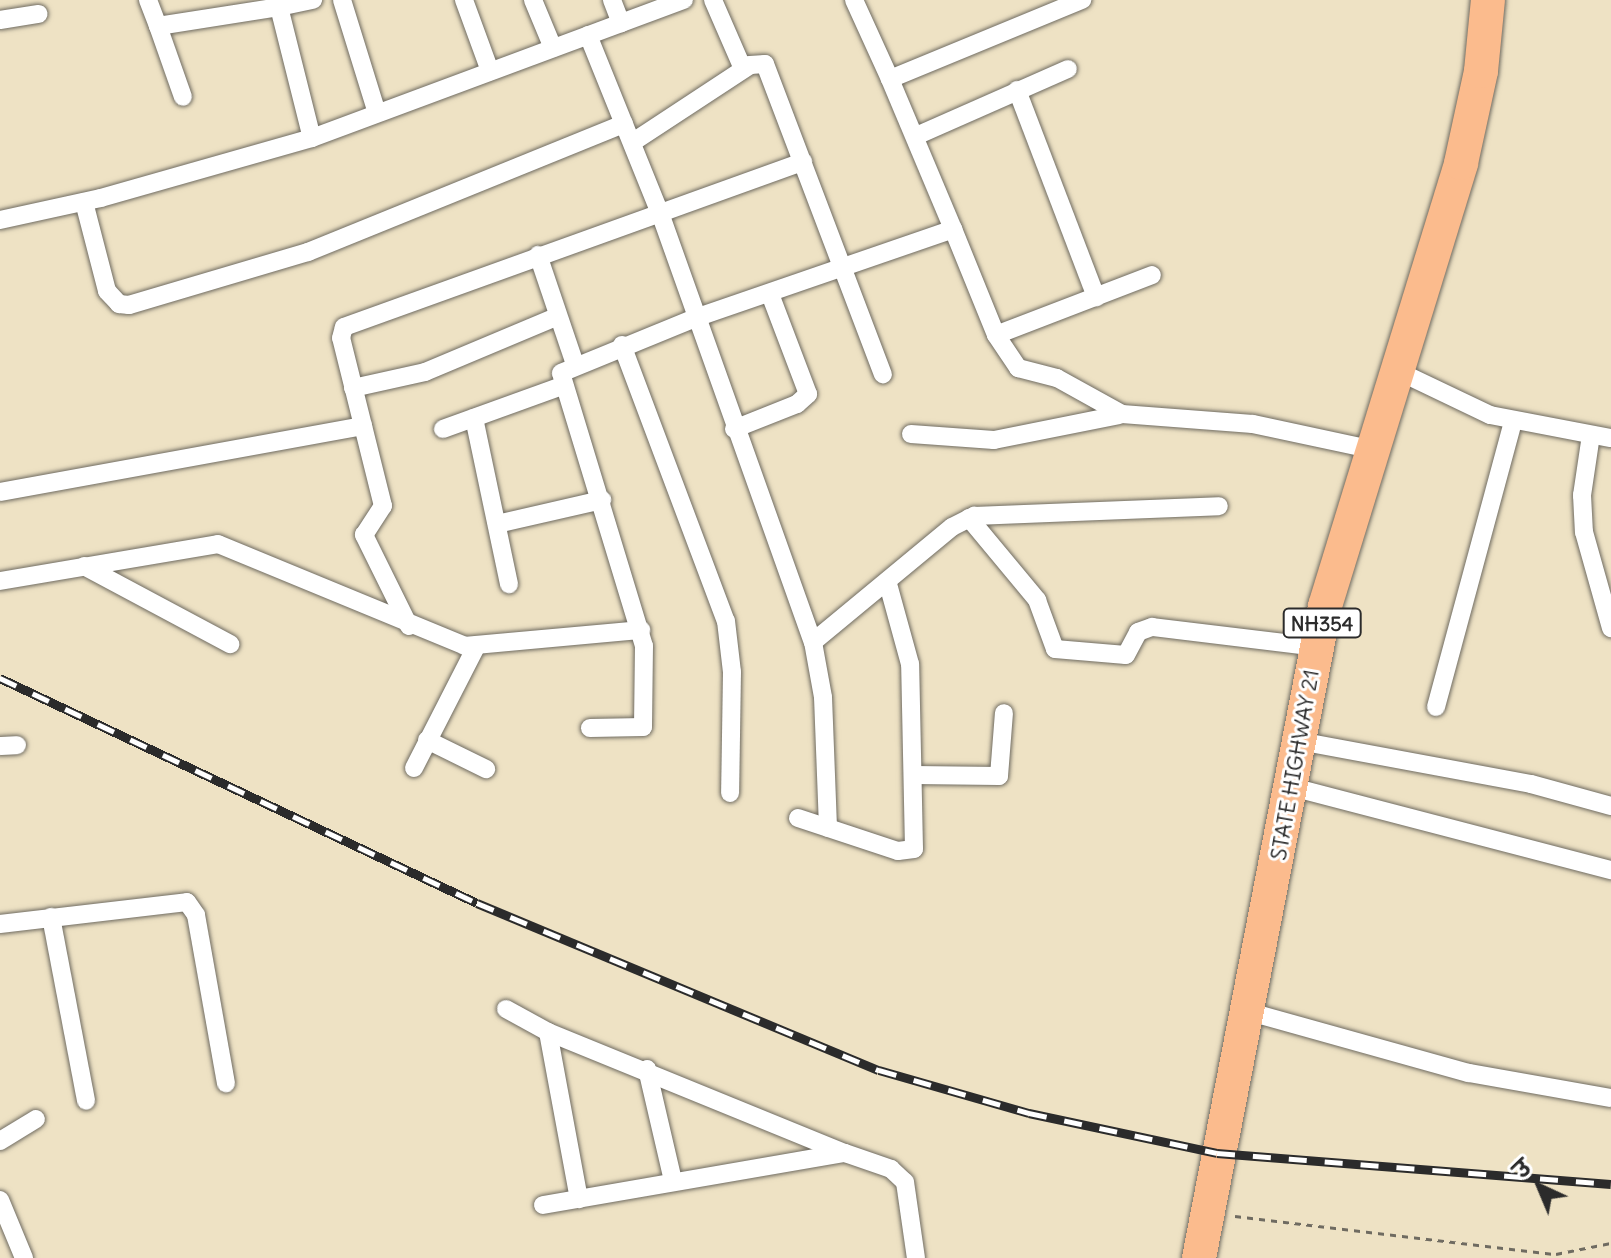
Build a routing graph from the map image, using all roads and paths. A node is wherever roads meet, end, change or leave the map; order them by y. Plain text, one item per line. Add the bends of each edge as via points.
1 (148, 0) edge
2 (313, 0) edge
3 (342, 0) edge
4 (464, 0) edge
5 (533, 0) edge
6 (612, 0) edge
7 (684, 0) edge
8 (713, 0) edge
9 (854, 0) edge
10 (1082, 0) edge
11 (1488, 0) edge
12 (278, 3) edge
13 (39, 14) dead end
14 (0, 20) edge
15 (621, 23) junction
16 (158, 26) junction
17 (588, 35) junction
18 (553, 48) junction
19 (743, 69) junction
20 (1068, 69) dead end
21 (490, 71) junction
22 (890, 79) junction
23 (1017, 90) junction
24 (183, 97) dead end
25 (377, 113) junction
26 (624, 124) junction
27 (916, 136) junction
28 (312, 138) junction
29 (633, 142) junction
30 (803, 162) junction
31 (84, 202) junction
32 (660, 213) junction
33 (0, 220) edge
34 (953, 229) junction
35 (538, 255) junction
36 (843, 269) junction
37 (1152, 275) dead end
38 (770, 294) junction
39 (1096, 297) junction
40 (558, 316) junction
41 (695, 318) junction
42 (996, 335) junction
43 (622, 345) junction
44 (575, 364) junction
45 (1400, 372) junction
46 (883, 374) dead end
47 (562, 386) junction
48 (353, 388) junction
49 (1122, 414) junction
50 (474, 418) junction
51 (1513, 422) junction
52 (363, 426) junction
53 (443, 429) dead end
54 (734, 429) junction
55 (911, 434) dead end
56 (1591, 435) junction
57 (1611, 438) edge
58 (1370, 449) junction
59 (0, 492) edge
60 (602, 500) junction
61 (1219, 506) dead end
62 (969, 518) junction
63 (497, 524) junction
64 (84, 566) junction
65 (0, 581) edge
66 (509, 584) dead end
67 (888, 584) junction
68 (409, 626) junction
69 (1611, 628) edge
70 (641, 630) junction
71 (813, 642) junction
72 (230, 644) dead end
73 (477, 645) junction
74 (1317, 647) junction
75 (1436, 707) dead end
76 (1004, 713) dead end
77 (590, 728) dead end
78 (427, 740) junction
79 (1299, 741) junction
80 (414, 768) dead end
81 (486, 769) dead end
82 (914, 775) junction
83 (1292, 787) junction
84 (730, 793) dead end
85 (1611, 806) edge
86 (798, 818) dead end
87 (828, 828) junction
88 (1611, 870) edge
89 (51, 917) junction
90 (0, 924) edge
91 (506, 1009) dead end
92 (1250, 1012) junction
93 (548, 1032) junction
94 (647, 1069) junction
95 (226, 1083) dead end
96 (1611, 1098) edge
97 (86, 1101) dead end
98 (36, 1119) dead end
99 (0, 1141) edge
100 (845, 1153) junction
101 (673, 1181) junction
102 (579, 1199) junction
103 (0, 1200) edge
104 (543, 1205) dead end
105 (1207, 1212) junction
106 (1611, 1243) edge
107 (24, 1258) edge
108 (916, 1258) edge
109 (1199, 1258) edge

1 - 16 street
2 - 12 street
3 - 25 street
4 - 21 street
5 - 18 street
6 - 15 street
7 - 15 street
8 - 19 street
9 - 22 street
10 - 22 street
11 - 45 highway, STATE HIGHWAY 21 / NH354 via 1481,71 1461,163
12 - 16 street
12 - 28 street
13 - 14 street
15 - 17 street
16 - 24 street
17 - 18 street
17 - 26 street
18 - 21 street
19 - 29 street
19 - 30 street via 758,63 771,71
20 - 23 street
21 - 25 street
22 - 27 street
23 - 27 street
23 - 39 street
25 - 28 street
26 - 29 street
26 - 31 street via 308,252 129,305 119,304 107,291
27 - 34 street
28 - 31 street
29 - 32 street
30 - 32 street
30 - 36 street
31 - 33 street
32 - 35 street
32 - 41 street
34 - 36 street
34 - 42 street
35 - 40 street
35 - 48 street via 344,327 341,338
36 - 38 street
36 - 46 street
37 - 39 street
38 - 41 street
38 - 54 street via 808,394 797,404
39 - 42 street
40 - 44 street
40 - 48 street via 425,372
41 - 43 street
41 - 54 street
42 - 49 street via 1018,368 1057,378
43 - 44 street
43 - 84 street via 726,621 732,672
44 - 47 street via 561,373
45 - 51 street
45 - 58 highway, STATE HIGHWAY 21 / NH354
47 - 50 street
47 - 60 street
48 - 52 street
49 - 55 street via 994,440
49 - 58 street via 1253,424
50 - 53 street
50 - 63 street
51 - 56 street
51 - 75 street
52 - 59 street
52 - 68 street via 383,512 364,535
54 - 71 street
56 - 57 street
56 - 69 street via 1582,495 1584,532
58 - 74 highway, STATE HIGHWAY 21 / NH354 via 1341,540
60 - 63 street
60 - 70 street
61 - 62 street
62 - 67 street
62 - 74 street via 1037,600 1055,649 1126,655 1138,632 1152,627
63 - 66 street
64 - 65 street
64 - 68 street via 218,544
64 - 72 street
67 - 71 street
67 - 82 street via 910,664
68 - 73 street via 446,641
70 - 73 street
70 - 77 street via 645,723 638,729
71 - 87 street via 823,697
73 - 78 street
74 - 79 highway, STATE HIGHWAY 21 / NH354
76 - 82 street via 999,776
78 - 80 street
78 - 81 street
79 - 83 highway, STATE HIGHWAY 21 / NH354
79 - 85 street via 1531,784
82 - 87 street via 914,849 898,851
83 - 88 street
83 - 92 highway, STATE HIGHWAY 21 / NH354
86 - 87 street
89 - 90 street
89 - 95 street via 181,900 192,907
89 - 97 street
91 - 93 street
92 - 96 street via 1445,1068
92 - 105 highway, STATE HIGHWAY 21 / NH354
93 - 94 street
93 - 102 street
94 - 100 street
94 - 101 street
98 - 99 street
100 - 101 street
100 - 108 street via 891,1169 905,1182
101 - 102 street
102 - 104 street
103 - 107 street
105 - 106 path via 1543,1253
105 - 109 highway, STATE HIGHWAY 21 / NH354

